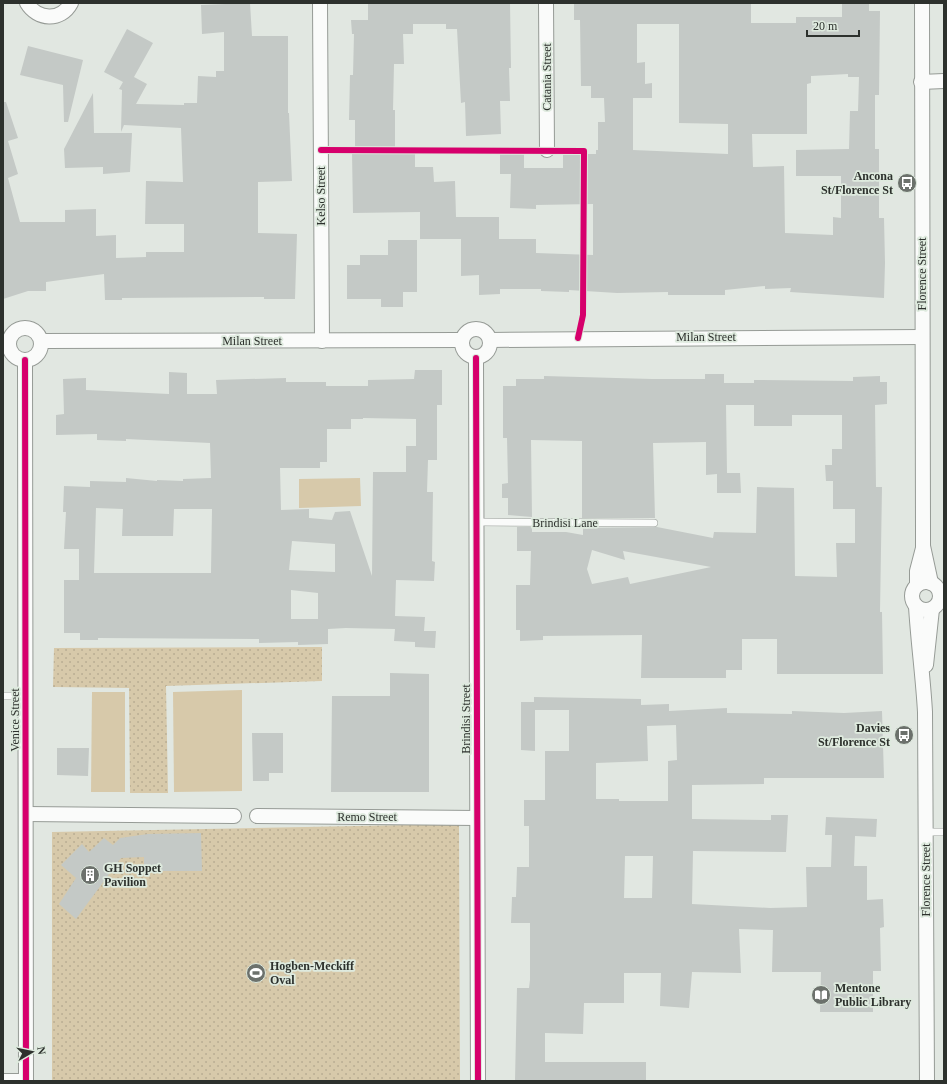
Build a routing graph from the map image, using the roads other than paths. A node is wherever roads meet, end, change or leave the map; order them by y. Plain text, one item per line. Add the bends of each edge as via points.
1 (27, 3) edge
2 (71, 3) edge
3 (320, 3) edge
4 (546, 3) edge
5 (922, 3) edge
6 (922, 82) junction
7 (944, 82) edge
8 (547, 150) dead end
9 (922, 337) junction
10 (462, 340) junction
11 (490, 340) junction
12 (322, 341) junction
13 (41, 342) junction
14 (6, 343) edge
15 (476, 358) junction
16 (25, 360) junction
17 (476, 522) junction
18 (654, 523) dead end
19 (924, 584) junction
20 (939, 601) edge
21 (916, 606) junction
22 (924, 680) junction
23 (3, 696) edge
24 (26, 696) junction
25 (26, 814) junction
26 (234, 816) dead end
27 (257, 816) dead end
28 (477, 818) junction
29 (926, 832) junction
30 (944, 832) edge
31 (3, 1081) edge
32 (26, 1081) edge
33 (478, 1081) edge
34 (927, 1081) edge

1 - 2 street via 36,13 48,17 64,12
3 - 12 street, Kelso Street
4 - 8 street, Catania Street
5 - 6 street, Florence Street
6 - 7 street
6 - 9 street, Florence Street
9 - 11 street, Milan Street
9 - 19 street, Florence Street
10 - 11 street via 467,332 476,329 485,332
10 - 12 street, Milan Street
10 - 15 street via 464,352
11 - 15 street via 487,352
12 - 13 street, Milan Street
13 - 14 street via 37,333 24,328 16,331
13 - 16 street via 37,355
14 - 16 street via 15,357
15 - 17 street, Brindisi Street
16 - 24 street, Venice Street
17 - 18 lane, Brindisi Lane
17 - 28 street, Brindisi Street
19 - 20 street via 938,589
19 - 21 street via 912,593
20 - 21 street via 924,610
20 - 22 street, Florence Street
21 - 22 street, Florence Street via 918,644
22 - 29 street, Florence Street
23 - 24 lane
24 - 25 street, Venice Street
25 - 26 street
25 - 32 street, Venice Street
27 - 28 street, Remo Street
28 - 33 street, Brindisi Street
29 - 30 lane
29 - 34 street, Florence Street
31 - 32 street

